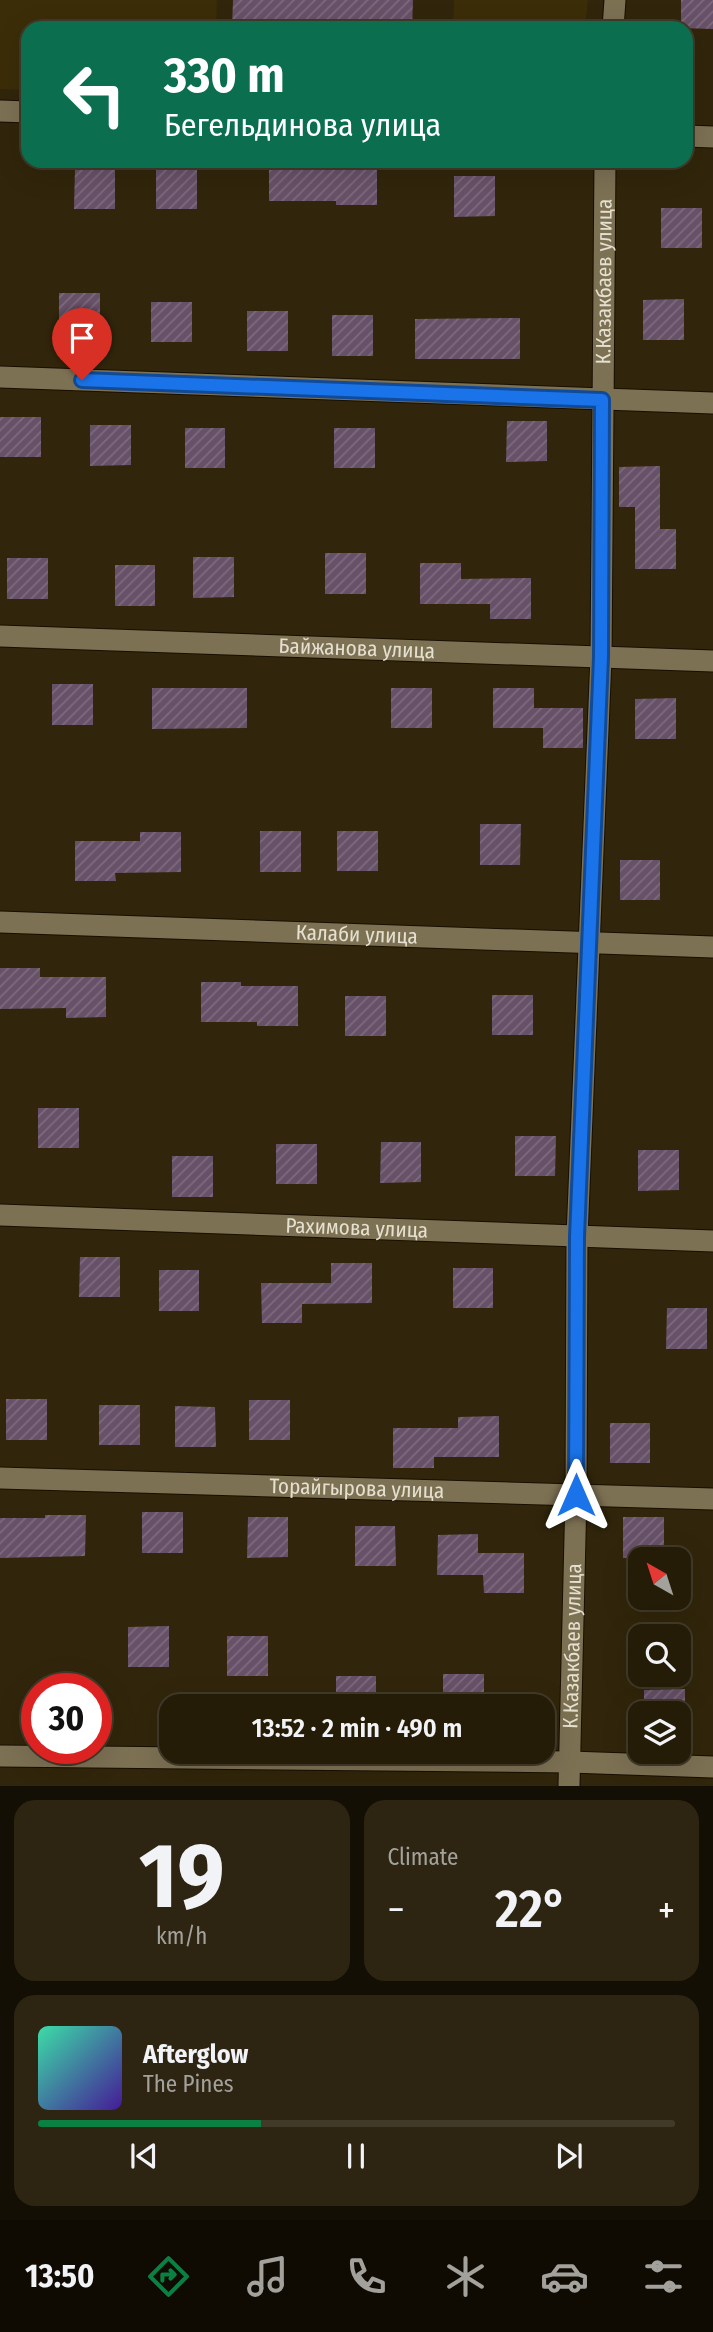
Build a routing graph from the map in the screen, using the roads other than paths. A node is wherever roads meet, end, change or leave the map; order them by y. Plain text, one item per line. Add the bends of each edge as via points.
1 (615, 0) edge
2 (614, 21) edge
3 (0, 111) edge
4 (21, 112) edge
5 (693, 136) edge
6 (713, 137) edge
7 (606, 168) edge
8 (0, 377) edge
9 (602, 400) junction
10 (713, 403) edge
11 (0, 636) edge
12 (601, 657) junction
13 (713, 661) edge
14 (0, 922) edge
15 (589, 944) junction
16 (713, 947) edge
17 (0, 1215) edge
18 (577, 1237) junction
19 (713, 1241) edge
20 (0, 1478) edge
21 (576, 1495) junction
22 (713, 1499) edge
23 (0, 1756) edge
24 (570, 1762) junction
25 (713, 1767) edge
26 (569, 1786) edge

1 - 2 street
3 - 4 street
5 - 6 street
7 - 9 street, К.Казакбаев улица
8 - 9 street
9 - 10 street
9 - 12 street, К.Казакбаев улица
11 - 12 street, Байжанова улица
12 - 13 street, Байжанова улица
12 - 15 street, К.Казакбаев улица
14 - 15 street, Калаби улица
15 - 16 street, Калаби улица
15 - 18 street, К.Казакбаев улица
17 - 18 street, Рахимова улица
18 - 19 street, Рахимова улица
18 - 21 street, К.Казакбаев улица
20 - 21 street, Торайгырова улица
21 - 22 street, Торайгырова улица
21 - 24 street, К.Казакбаев улица
23 - 24 street
24 - 25 street
24 - 26 street, К.Казакбаев улица

